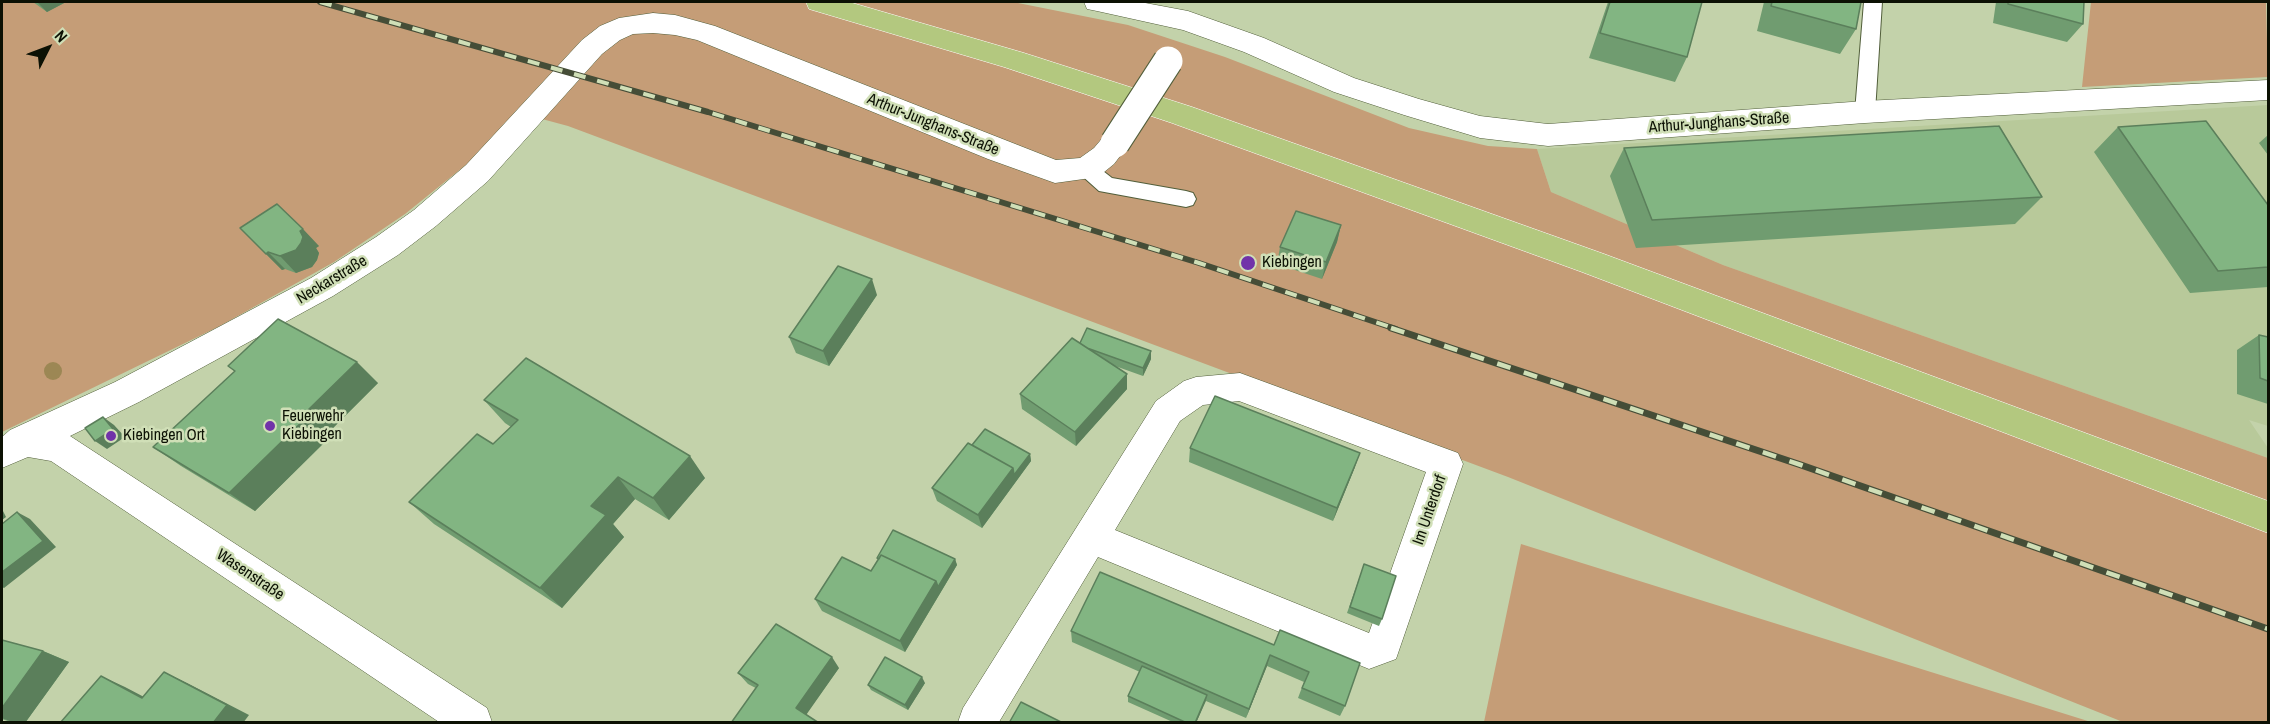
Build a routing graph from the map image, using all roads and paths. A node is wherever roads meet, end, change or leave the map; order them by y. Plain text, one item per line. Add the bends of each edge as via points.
1 (819, 2) edge
2 (1097, 2) edge
3 (1873, 2) edge
4 (1188, 21) junction
5 (610, 33) joint
6 (2268, 90) edge
7 (1865, 111) junction
8 (1087, 169) junction
9 (1186, 199) dead end
10 (12, 447) edge
11 (2268, 517) edge
12 (1091, 537) junction
13 (473, 723) edge
14 (977, 723) edge

1 - 11 main road via 1193,119 1593,263
2 - 4 street, Arthur-Junghans-Straße
3 - 7 lane
4 - 7 street, Arthur-Junghans-Straße via 1344,85 1480,127 1548,135
4 - 8 street, bridge via 1168,62 1116,142
5 - 8 street, Arthur-Junghans-Straße via 629,25 653,23 705,33 1055,172
5 - 10 street, Neckarstraße via 578,61 477,173 387,246 322,287 147,381
6 - 7 street, Arthur-Junghans-Straße
8 - 9 lane via 1106,185
10 - 13 street, Wasenstraße via 58,447
12 - 12 street, Im Unterdorf via 1168,411 1196,391 1240,387 1446,464 1383,646 1370,651
12 - 14 street, Im Unterdorf

